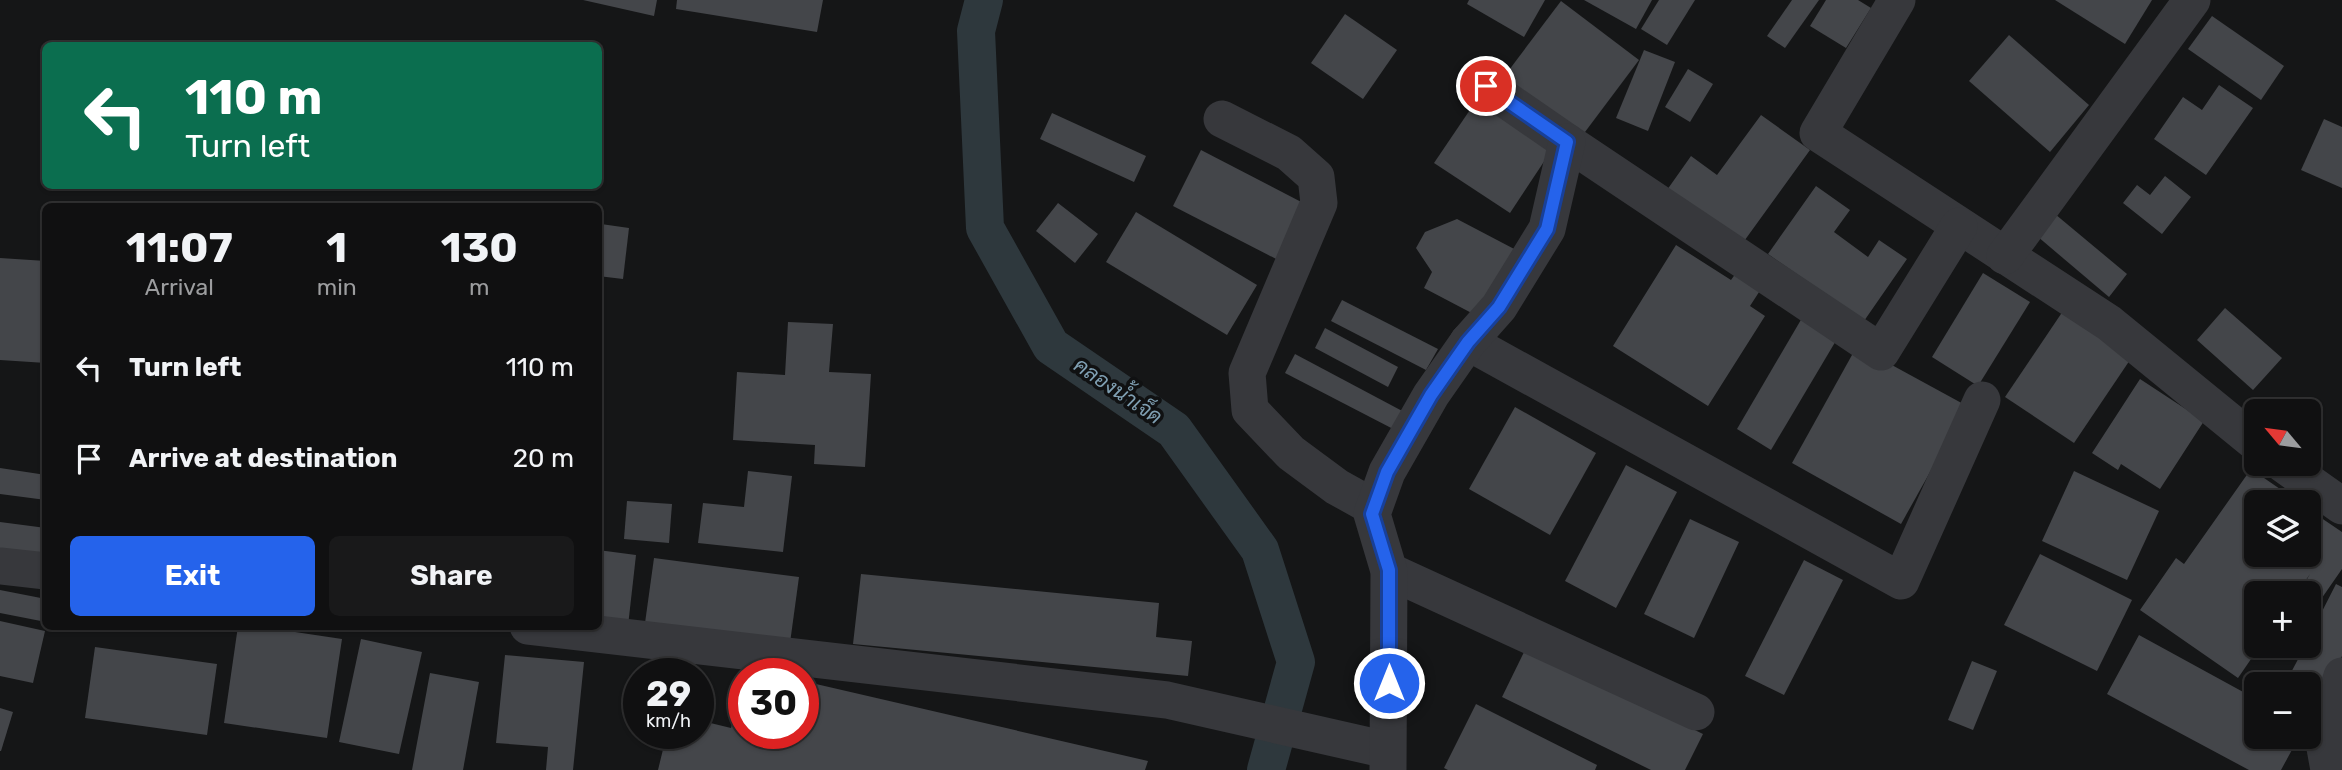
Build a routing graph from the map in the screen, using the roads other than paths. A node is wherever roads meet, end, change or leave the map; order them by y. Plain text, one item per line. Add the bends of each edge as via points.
1 (1896, 0) edge
2 (2192, 0) edge
3 (1486, 86) dead end
4 (1222, 119) dead end
5 (1567, 142) junction
6 (1959, 226) junction
7 (2005, 256) junction
8 (1468, 342) junction
9 (1983, 400) dead end
10 (2244, 433) edge
11 (2301, 476) edge
12 (2342, 506) edge
13 (1373, 507) junction
14 (0, 566) edge
15 (1389, 570) junction
16 (42, 571) edge
17 (563, 630) edge
18 (2342, 676) edge
19 (1696, 712) dead end
20 (1388, 760) edge
21 (2329, 770) edge

1 - 6 street via 1818,133
2 - 7 street
3 - 5 street
4 - 13 street via 1289,153 1316,177 1319,203 1247,373 1250,410 1291,453
5 - 6 street via 1881,352
5 - 8 street via 1547,229 1499,307
6 - 7 street
7 - 10 street via 2109,323
8 - 9 street via 1901,581
8 - 13 street via 1412,428
11 - 12 street
13 - 15 street
14 - 16 street
15 - 19 street
15 - 20 street
17 - 20 street via 1167,700
18 - 21 street via 2323,737

